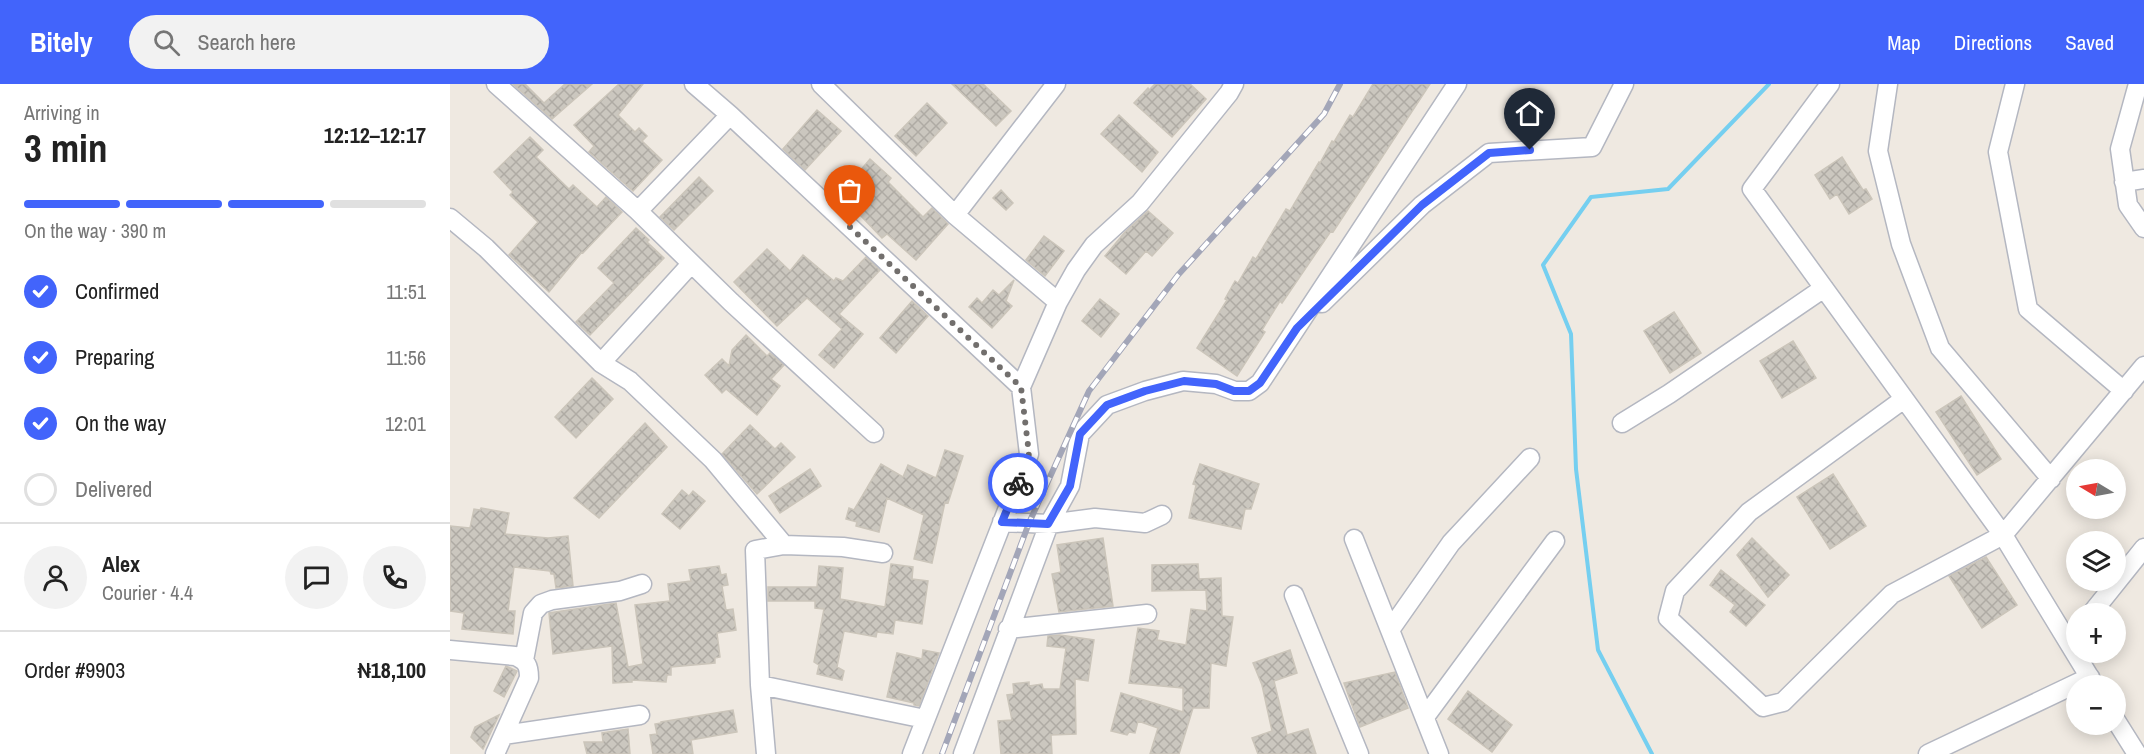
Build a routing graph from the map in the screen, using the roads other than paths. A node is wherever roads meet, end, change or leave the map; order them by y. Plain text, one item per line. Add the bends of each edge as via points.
1 (496, 84) edge
2 (694, 84) edge
3 (821, 84) edge
4 (1056, 84) edge
5 (1234, 84) edge
6 (1457, 84) edge
7 (1624, 84) edge
8 (1830, 84) edge
9 (1888, 84) edge
10 (2015, 84) edge
11 (2138, 84) edge
12 (730, 115) junction
13 (2144, 179) edge
14 (2124, 182) junction
15 (638, 211) junction
16 (955, 214) junction
17 (450, 218) edge
18 (2144, 228) edge
19 (691, 264) junction
20 (1824, 288) junction
21 (1058, 302) junction
22 (1297, 328) junction
23 (602, 363) junction
24 (2144, 366) edge
25 (1021, 387) junction
26 (2124, 391) junction
27 (1904, 399) junction
28 (1622, 423) dead end
29 (874, 433) dead end
30 (1530, 458) dead end
31 (2051, 478) junction
32 (1162, 515) dead end
33 (1002, 522) junction
34 (1048, 524) junction
35 (2003, 535) junction
36 (1354, 539) dead end
37 (1555, 541) dead end
38 (784, 545) junction
39 (2144, 548) edge
40 (883, 553) dead end
41 (642, 584) dead end
42 (1294, 595) dead end
43 (2100, 603) edge
44 (1147, 614) dead end
45 (2066, 627) edge
46 (1008, 629) junction
47 (1390, 630) junction
48 (450, 650) edge
49 (524, 660) junction
50 (760, 684) junction
51 (2066, 693) edge
52 (640, 715) dead end
53 (1425, 717) junction
54 (925, 719) junction
55 (504, 735) junction
56 (2125, 735) edge
57 (495, 754) edge
58 (766, 754) edge
59 (912, 754) edge
60 (963, 754) edge
61 (1359, 754) edge
62 (1439, 754) edge
63 (1928, 754) edge
64 (2137, 754) edge

1 - 15 street
2 - 12 street
3 - 16 street
4 - 16 street
5 - 21 street via 1140,203 1094,245
6 - 22 street
7 - 22 street via 1592,147 1489,153 1422,205
8 - 20 street via 1752,189
9 - 31 street via 1878,152 1901,244 1940,348
10 - 26 street via 1998,152 2028,309
11 - 14 street via 2120,149
12 - 15 street
12 - 25 street
13 - 14 street
14 - 18 street via 2128,205
15 - 19 street
16 - 21 street
17 - 23 street via 486,248
19 - 23 street
19 - 29 street
20 - 27 street
20 - 28 street
21 - 25 street
22 - 34 street via 1260,383 1249,391 1184,381 1107,405 1080,434 1070,486
23 - 38 street via 630,381 713,460
24 - 26 street
25 - 33 street via 1029,454
26 - 31 street
27 - 35 street
27 - 35 street via 1749,512 1675,591 1668,618 1763,707 1783,702 1892,594
30 - 47 street via 1451,543
31 - 35 street
32 - 34 street via 1145,523 1095,518
33 - 34 street
33 - 54 street
34 - 46 street
35 - 45 street
36 - 47 street
37 - 53 street
38 - 40 street
38 - 50 street via 755,550
39 - 43 street
41 - 49 street via 541,604 532,613
42 - 61 street
44 - 46 street
46 - 60 street
47 - 53 street
48 - 49 street
49 - 55 street via 529,678
50 - 54 street
50 - 58 street
51 - 63 street
52 - 55 street
53 - 62 street
54 - 59 street
55 - 57 street
56 - 64 street

